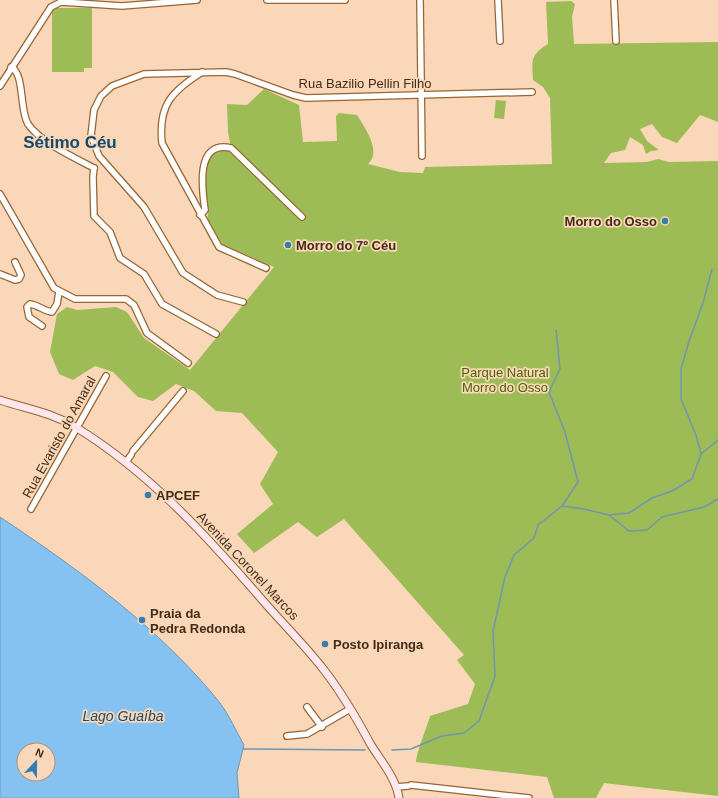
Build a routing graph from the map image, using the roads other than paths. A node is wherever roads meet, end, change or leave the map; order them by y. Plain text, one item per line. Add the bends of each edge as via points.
1 (196, 0) edge
2 (267, 0) edge
3 (345, 0) edge
4 (420, 0) edge
5 (498, 0) edge
6 (614, 0) edge
7 (500, 41) dead end
8 (616, 41) dead end
9 (11, 67) junction
10 (202, 72) junction
11 (0, 86) edge
12 (532, 92) dead end
13 (421, 94) junction
14 (422, 156) dead end
15 (103, 162) junction
16 (94, 168) junction
17 (0, 194) edge
18 (200, 215) junction
19 (302, 217) dead end
20 (15, 262) dead end
21 (266, 268) dead end
22 (0, 274) edge
23 (59, 292) junction
24 (243, 302) dead end
25 (42, 326) dead end
26 (216, 334) dead end
27 (188, 363) dead end
28 (106, 376) dead end
29 (183, 391) dead end
30 (0, 400) edge
31 (76, 428) junction
32 (126, 462) junction
33 (31, 509) dead end
34 (307, 707) dead end
35 (350, 709) junction
36 (322, 727) junction
37 (287, 736) dead end
38 (396, 787) junction
39 (399, 798) edge
40 (529, 798) edge

1 - 9 street via 122,6 62,2 56,4 51,7
2 - 3 street
4 - 13 street
5 - 7 street
6 - 8 street
9 - 11 street
9 - 16 street via 17,72 28,123 38,135
10 - 13 street, Rua Bazilio Pellin Filho via 235,74 306,98
10 - 15 street, Rua Bazilio Pellin Filho via 144,74 112,86 101,96 94,110 92,122 91,136
10 - 18 street via 167,102 160,128 162,143
12 - 13 street, Rua Bazilio Pellin Filho
13 - 14 street
15 - 16 street
15 - 24 street, Rua Bazilio Pellin Filho via 144,206 183,273 217,295
16 - 26 street via 94,216 110,232 120,258 144,274 162,305
17 - 23 street via 53,288
18 - 19 street via 205,210 201,186 205,159 218,147 231,148
18 - 21 street via 219,247
20 - 22 street via 19,279
23 - 25 street via 57,304 52,312 36,305 30,304 27,307 29,317
23 - 27 street via 75,299 125,299 134,304 147,333
28 - 31 street, Rua Evaristo do Amaral
29 - 32 street
30 - 31 main road, Avenida Coronel Marcos via 44,412
31 - 32 main road, Avenida Coronel Marcos
31 - 33 street, Rua Evaristo do Amaral
32 - 35 main road, Avenida Coronel Marcos via 171,502 234,566 304,645
34 - 36 street
35 - 36 street
35 - 38 main road, Avenida Coronel Marcos
36 - 37 street via 306,734
38 - 39 main road, Avenida Coronel Marcos
38 - 40 street via 409,786

